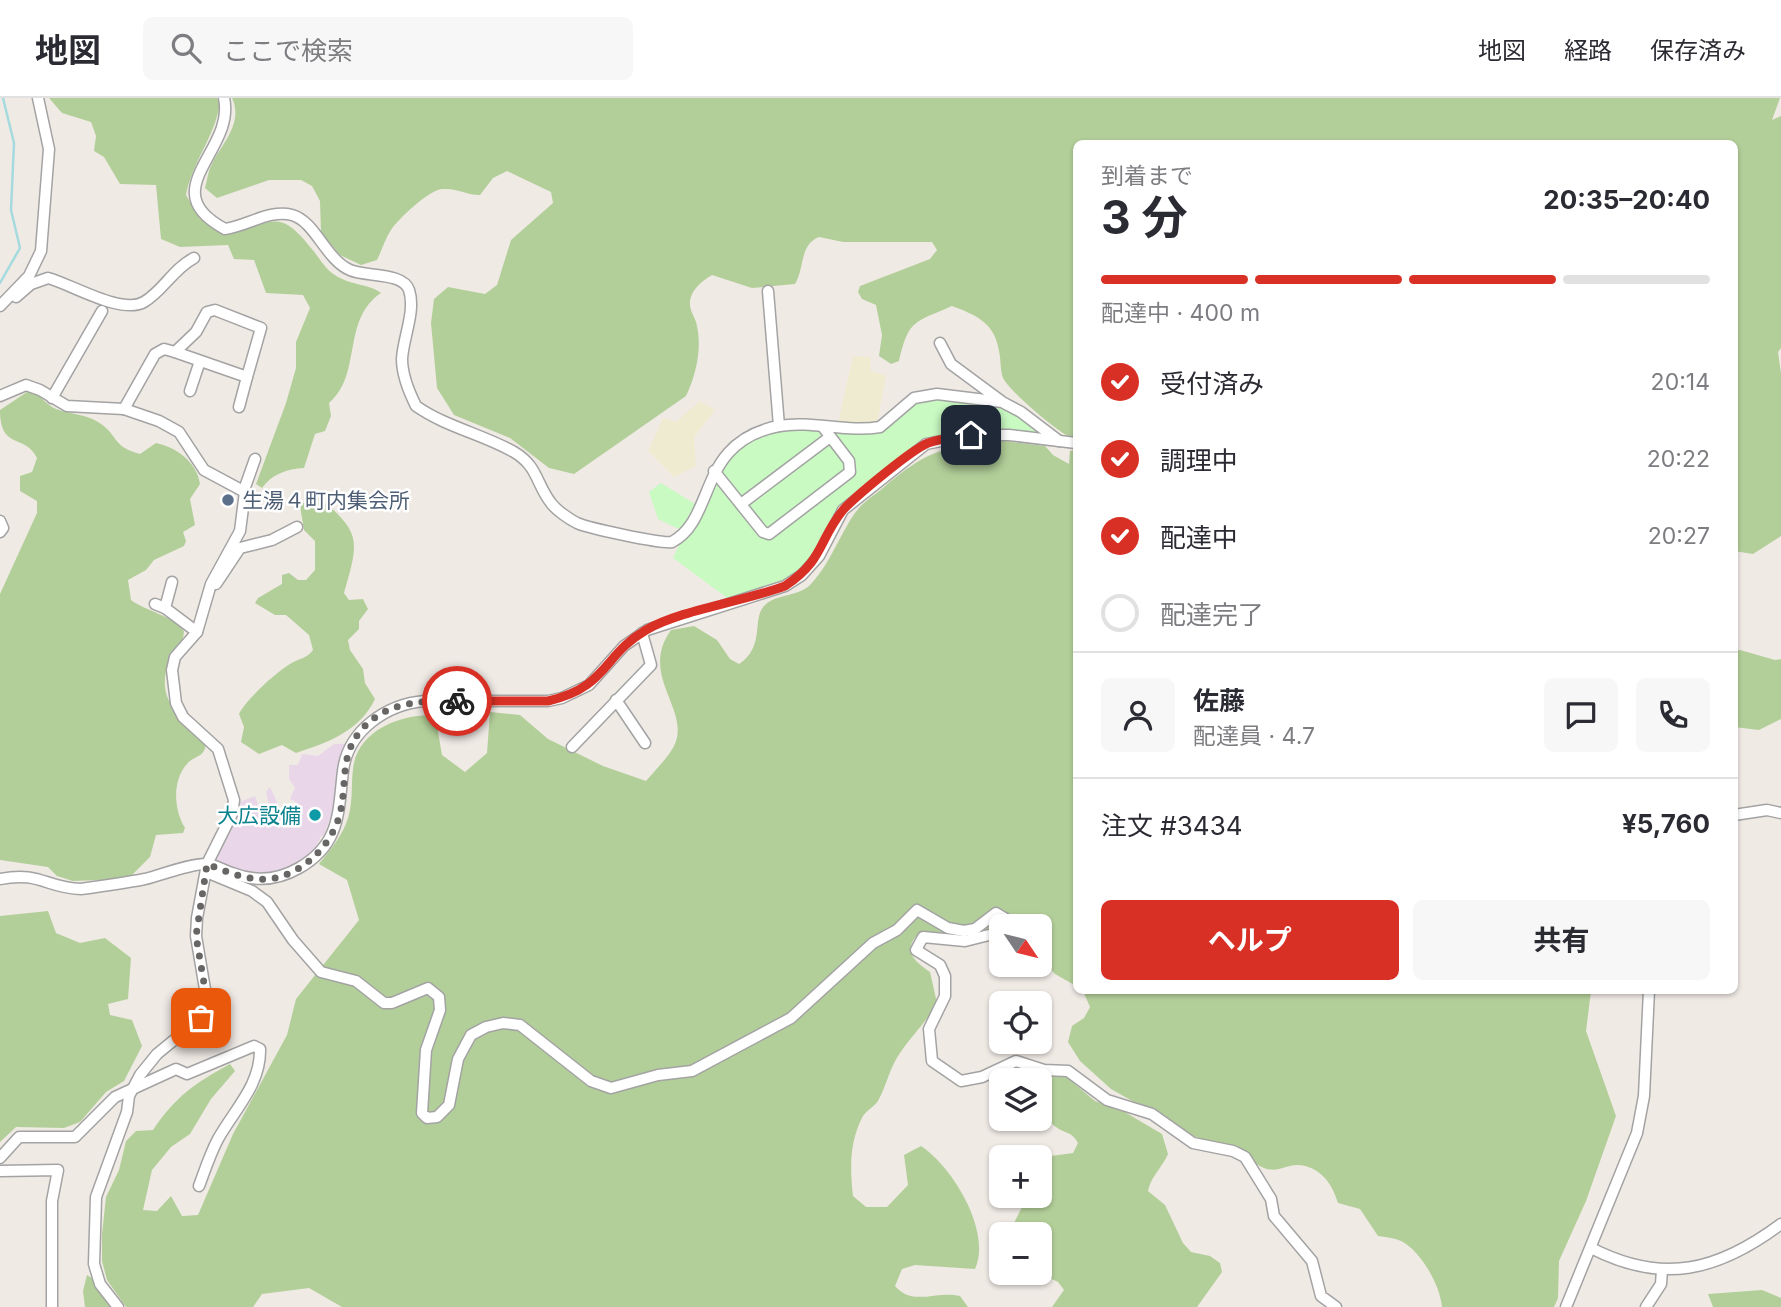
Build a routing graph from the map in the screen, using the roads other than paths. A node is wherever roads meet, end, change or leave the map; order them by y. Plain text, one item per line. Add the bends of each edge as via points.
1 (38, 98) edge
2 (224, 98) edge
3 (194, 258) dead end
4 (768, 291) dead end
5 (3, 303) edge
6 (102, 311) dead end
7 (940, 343) dead end
8 (175, 352) junction
9 (200, 361) junction
10 (247, 377) junction
11 (190, 391) dead end
12 (0, 396) edge
13 (52, 398) junction
14 (1002, 402) junction
15 (239, 407) dead end
16 (124, 409) junction
17 (779, 426) junction
18 (823, 427) junction
19 (830, 437) junction
20 (1060, 442) junction
21 (1073, 443) edge
22 (255, 459) dead end
23 (714, 471) junction
24 (244, 490) junction
25 (741, 504) junction
26 (0, 521) edge
27 (297, 527) dead end
28 (0, 532) edge
29 (172, 582) dead end
30 (208, 592) junction
31 (197, 632) junction
32 (642, 633) junction
33 (616, 701) junction
34 (645, 743) dead end
35 (572, 747) dead end
36 (1781, 813) edge
37 (1738, 814) edge
38 (207, 864) junction
39 (0, 879) edge
40 (989, 919) edge
41 (989, 935) edge
42 (1649, 994) edge
43 (134, 1087) junction
44 (0, 1158) edge
45 (0, 1171) edge
46 (199, 1186) dead end
47 (1781, 1224) edge
48 (1591, 1248) junction
49 (1662, 1270) junction
50 (52, 1307) edge
51 (118, 1307) edge
52 (1336, 1307) edge
53 (1566, 1307) edge
54 (1646, 1307) edge

1 - 5 street via 49,149 41,251 29,276
2 - 23 street via 221,132 194,185 195,204 205,217 225,229 272,214 295,215 349,270 402,280 410,299 402,360 416,406 523,458 552,505 576,523 650,541 672,542 687,532
3 - 5 street via 138,304 99,298 48,278
4 - 17 street
6 - 13 street
7 - 14 street via 951,364
8 - 9 street
8 - 10 street via 209,311 247,321 261,329
8 - 16 street via 164,349 155,354
9 - 10 street
9 - 11 street
10 - 15 street
12 - 13 street via 26,385
13 - 16 street via 66,407
14 - 18 street via 935,394 914,398 880,427
14 - 20 street
16 - 24 street via 167,424 186,440 204,470
17 - 18 street
17 - 23 street via 725,455
18 - 19 street
19 - 25 street
19 - 25 street via 850,463 846,476 769,534
20 - 21 street
20 - 32 street via 971,435 926,444 844,510 818,556 794,580
22 - 24 street
23 - 25 street
24 - 30 street via 240,531
26 - 28 street
27 - 30 street via 272,540 240,548
29 - 31 street via 160,606
30 - 31 street
31 - 38 street via 175,657 176,703 183,717 219,749 234,800 229,821
32 - 33 street via 651,665
32 - 38 street via 589,685 562,698 407,702 364,727 352,743 335,828 312,858 274,878 238,875
33 - 34 street
33 - 35 street
36 - 37 street
38 - 39 street via 82,889 67,889 24,874
38 - 40 street via 211,874 267,902 321,972 356,981 384,1003 428,988 439,997 440,1010 426,1050 422,1113 427,1118 437,1117 449,1105 458,1059 471,1035 486,1027 520,1025 591,1081 611,1088 692,1071 791,1018 873,943 897,930 917,910 956,930 975,929
38 - 43 street via 196,936 206,995 201,1018 157,1054
41 - 52 street via 965,942 923,937 917,944 916,950 940,965 945,976 945,996 929,1029 932,1061 961,1081 1016,1061 1044,1070 1068,1071 1107,1100 1152,1114 1193,1143 1239,1153 1254,1168 1271,1199 1274,1216 1312,1261 1321,1296
42 - 48 street via 1644,1096 1637,1133
43 - 44 street via 115,1097 75,1137 19,1137
43 - 46 street via 176,1069 187,1074 248,1047 260,1049 247,1097 218,1140
43 - 51 street via 96,1197 94,1264 100,1284
45 - 50 street via 58,1170 52,1201
47 - 49 street via 1725,1258
48 - 49 street via 1630,1266
48 - 53 street
49 - 54 street via 1661,1284

